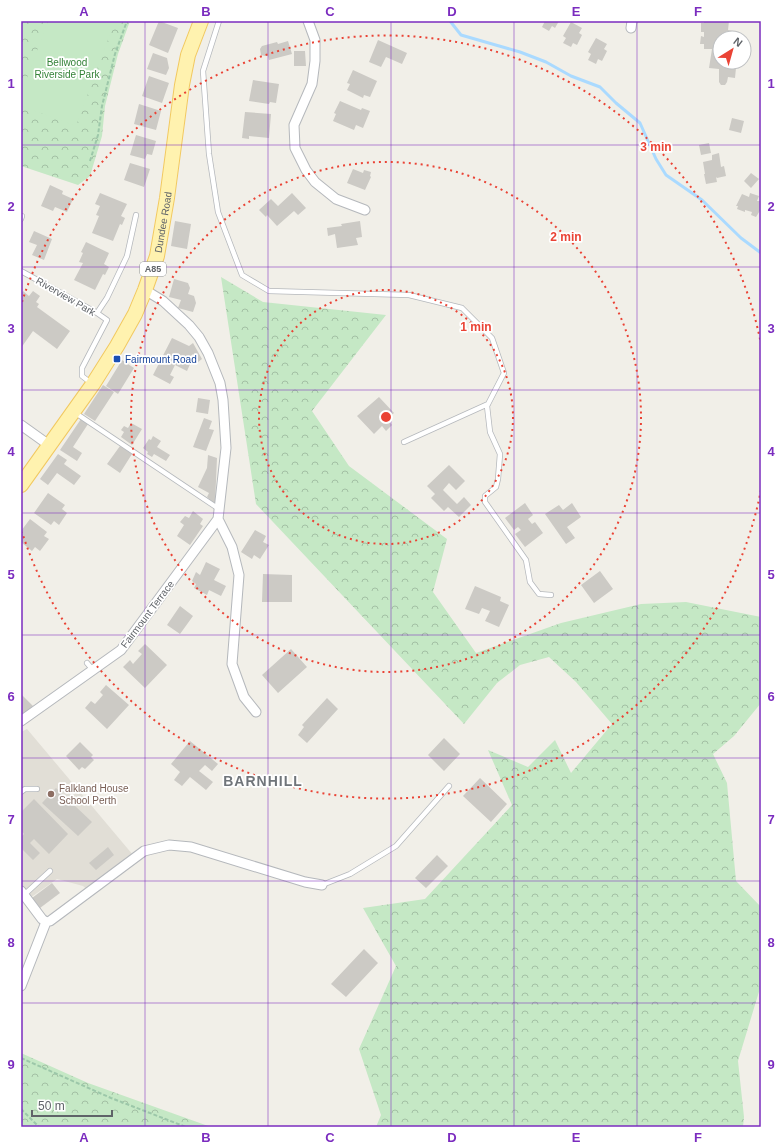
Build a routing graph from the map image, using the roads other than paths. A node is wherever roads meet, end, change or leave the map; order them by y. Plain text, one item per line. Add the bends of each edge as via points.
1 (201, 21) edge
2 (219, 21) edge
3 (308, 21) edge
4 (365, 210) dead end
5 (136, 215) dead end
6 (21, 271) edge
7 (146, 290) junction
8 (97, 313) junction
9 (93, 384) junction
10 (488, 404) junction
11 (73, 411) junction
12 (21, 425) edge
13 (404, 442) dead end
14 (49, 445) junction
15 (21, 485) edge
16 (219, 509) junction
17 (218, 519) junction
18 (551, 595) dead end
19 (256, 712) dead end
20 (21, 721) edge
21 (449, 786) dead end
22 (37, 789) dead end
23 (21, 792) edge
24 (50, 871) dead end
25 (322, 885) joint
26 (22, 893) edge
27 (46, 922) junction
28 (21, 986) edge

1 - 7 main road, Dundee Road / A85 via 188,55 161,234
2 - 10 lane via 203,71 209,154 218,212 242,274 269,291 409,295 462,308 492,338 504,373
3 - 4 street via 315,40 312,84 294,125 295,148 315,182 336,199
5 - 8 lane via 127,256
6 - 8 lane, Riverview Park
7 - 9 main road, Dundee Road / A85 via 117,346
7 - 16 street via 163,301 189,325 199,337 215,369 223,400 226,448
8 - 9 lane, Riverview Park via 107,320 82,368 82,376
9 - 11 main road, Dundee Road / A85
10 - 13 lane
10 - 18 lane via 490,432 500,454 496,487 485,496 485,502 526,560 530,582 534,588 539,594
11 - 14 main road, Dundee Road / A85
11 - 16 lane
12 - 14 street
14 - 15 main road, Dundee Road / A85
16 - 17 street
17 - 19 street via 232,547 239,575 232,664 244,697
17 - 20 street, Fairmount Terrace via 186,557 120,650 90,667
21 - 25 lane via 396,846 350,874
22 - 23 lane via 25,789
24 - 26 lane
25 - 27 street via 191,847 169,845 144,851
26 - 27 street
27 - 28 street

